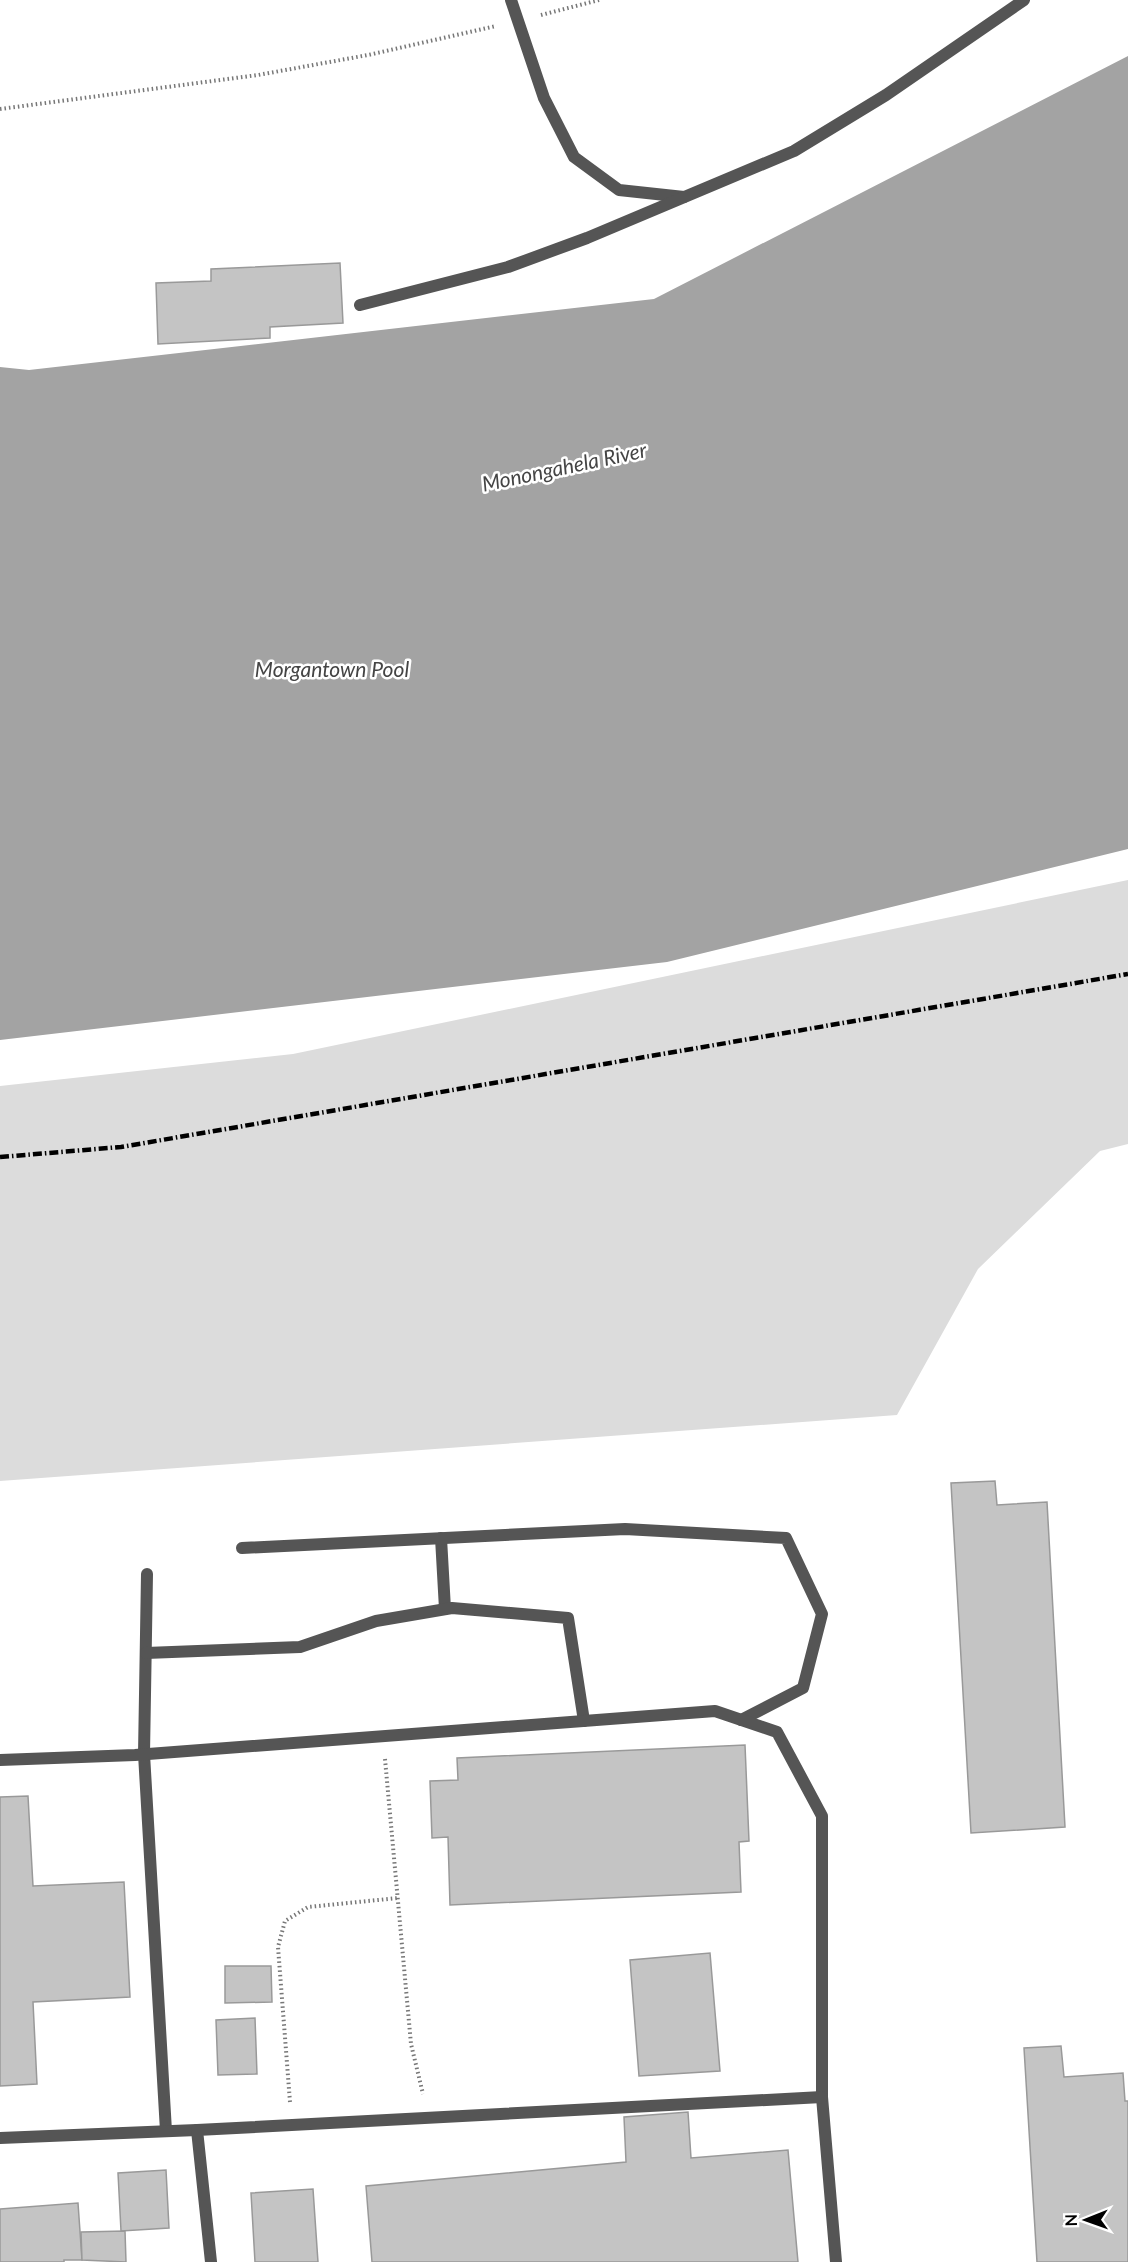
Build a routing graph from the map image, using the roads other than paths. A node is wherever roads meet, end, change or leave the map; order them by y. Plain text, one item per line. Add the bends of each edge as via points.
1 (511, 0) edge
2 (1024, 0) edge
3 (685, 197) junction
4 (360, 305) dead end
5 (441, 1538) junction
6 (242, 1548) dead end
7 (147, 1574) dead end
8 (445, 1609) junction
9 (146, 1653) junction
10 (741, 1720) junction
11 (584, 1721) junction
12 (144, 1754) junction
13 (0, 1760) edge
14 (822, 2097) junction
15 (197, 2130) junction
16 (166, 2131) junction
17 (0, 2138) edge
18 (211, 2262) edge
19 (836, 2262) edge

1 - 3 street via 544,98 574,157 619,190
2 - 3 street via 886,95 794,151
3 - 4 street via 508,267
5 - 6 street
5 - 8 street
5 - 10 street via 625,1529 786,1538 822,1614 803,1688
7 - 9 street
8 - 9 street via 376,1621 300,1647
8 - 11 street via 568,1618
9 - 12 street
10 - 11 street via 715,1711
10 - 14 street via 777,1732 822,1816
11 - 12 street
12 - 13 street
12 - 16 street
14 - 15 street
14 - 19 street
15 - 16 street
15 - 18 street
16 - 17 street

